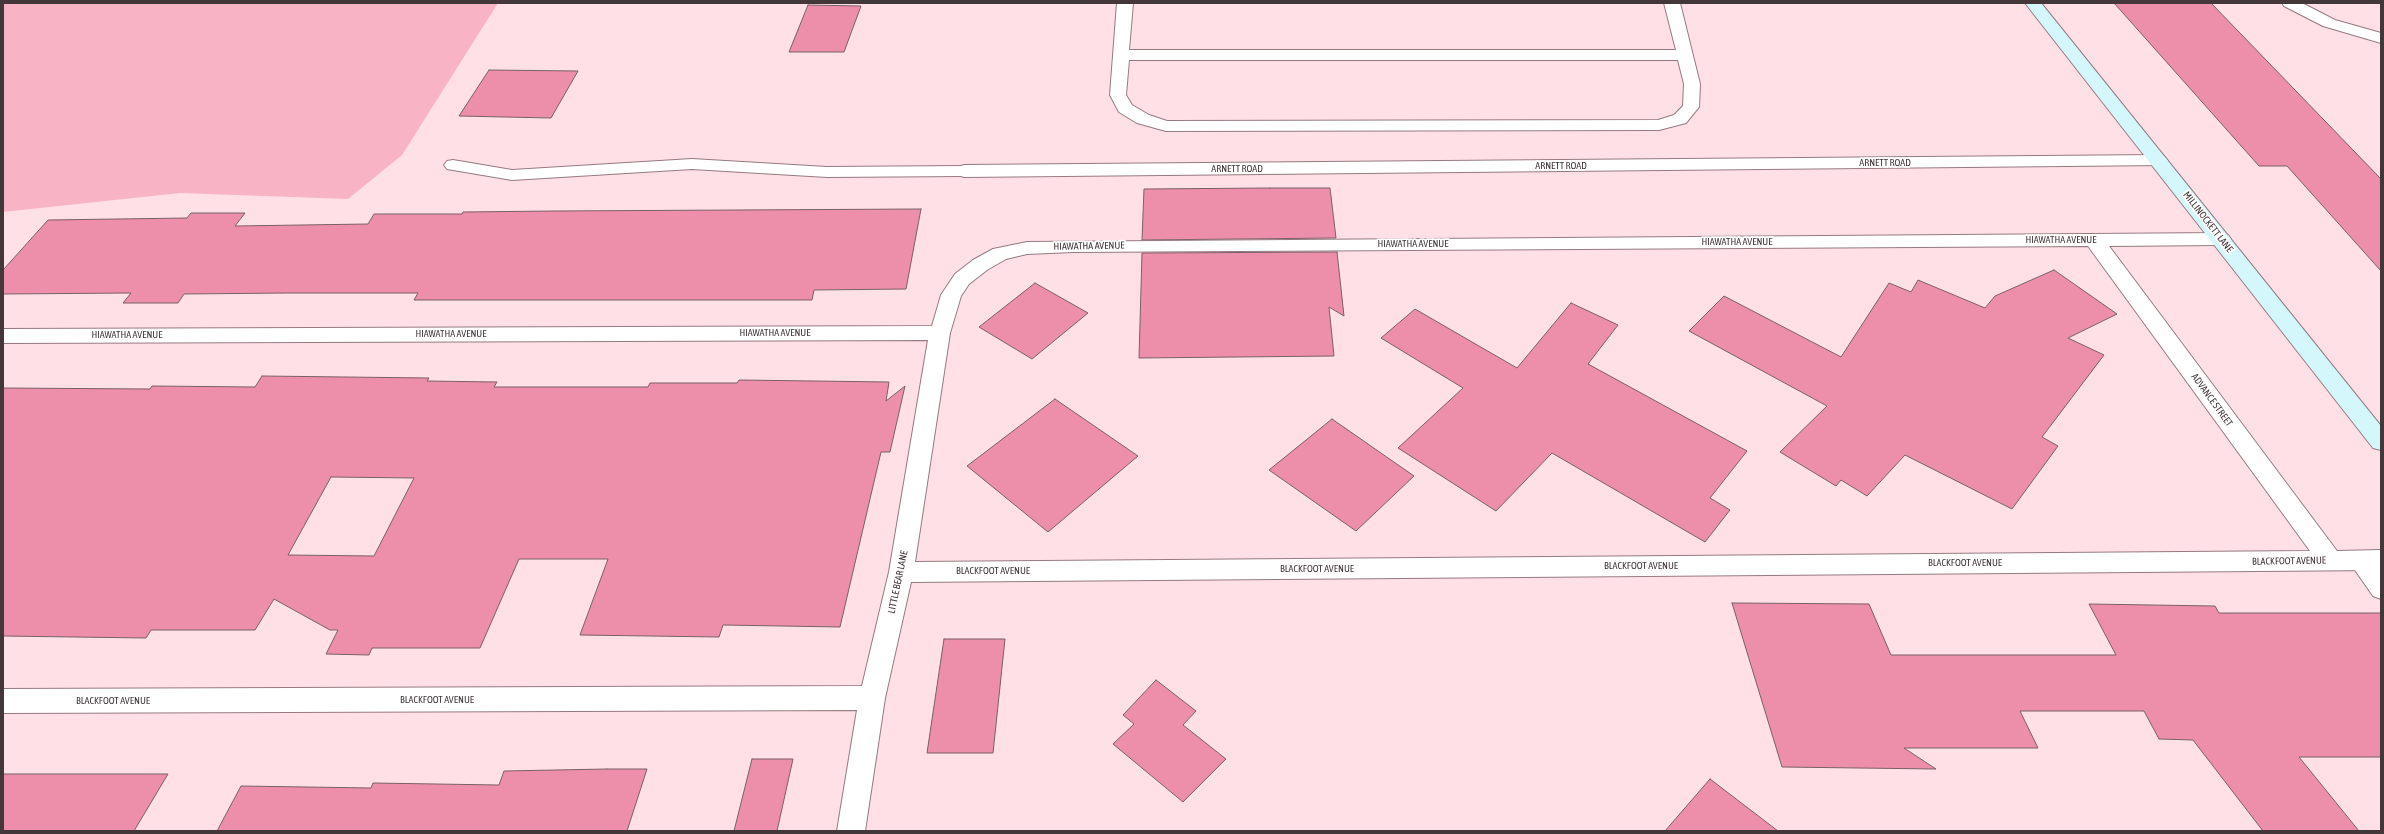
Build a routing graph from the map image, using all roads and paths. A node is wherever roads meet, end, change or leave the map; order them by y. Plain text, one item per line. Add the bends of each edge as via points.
1 (1125, 3) edge
2 (1672, 3) edge
3 (2033, 3) edge
4 (2290, 3) edge
5 (2381, 38) edge
6 (1121, 55) junction
7 (1686, 55) junction
8 (2159, 161) junction
9 (453, 165) dead end
10 (964, 171) joint
11 (2221, 239) junction
12 (2094, 240) junction
13 (940, 333) junction
14 (3, 336) edge
15 (2381, 442) edge
16 (2330, 560) junction
17 (2370, 560) edge
18 (901, 572) junction
19 (2381, 589) edge
20 (872, 698) junction
21 (3, 701) edge
22 (851, 831) edge

1 - 6 lane
2 - 7 lane
3 - 8 street, MILLINOCKETT LANE
4 - 5 street via 2329,23
6 - 7 lane
6 - 7 lane via 1118,95 1125,108 1143,119 1166,126 1658,125 1680,119 1692,107 1692,84
8 - 10 street, ARNETT ROAD
8 - 11 street, MILLINOCKETT LANE
9 - 10 lane via 512,175 692,164 826,172
11 - 12 street, HIAWATHA AVENUE
11 - 15 street, MILLINOCKETT LANE
12 - 13 street, HIAWATHA AVENUE via 1027,248 1000,254 962,279 951,295
12 - 16 street, ADVANCE STREET
13 - 14 street, HIAWATHA AVENUE
13 - 18 street, LITTLE BEAR LANE
16 - 17 street, BLACKFOOT AVENUE
16 - 18 street, BLACKFOOT AVENUE
17 - 19 lane
18 - 20 street, LITTLE BEAR LANE
20 - 21 street, BLACKFOOT AVENUE
20 - 22 street, LITTLE BEAR LANE

